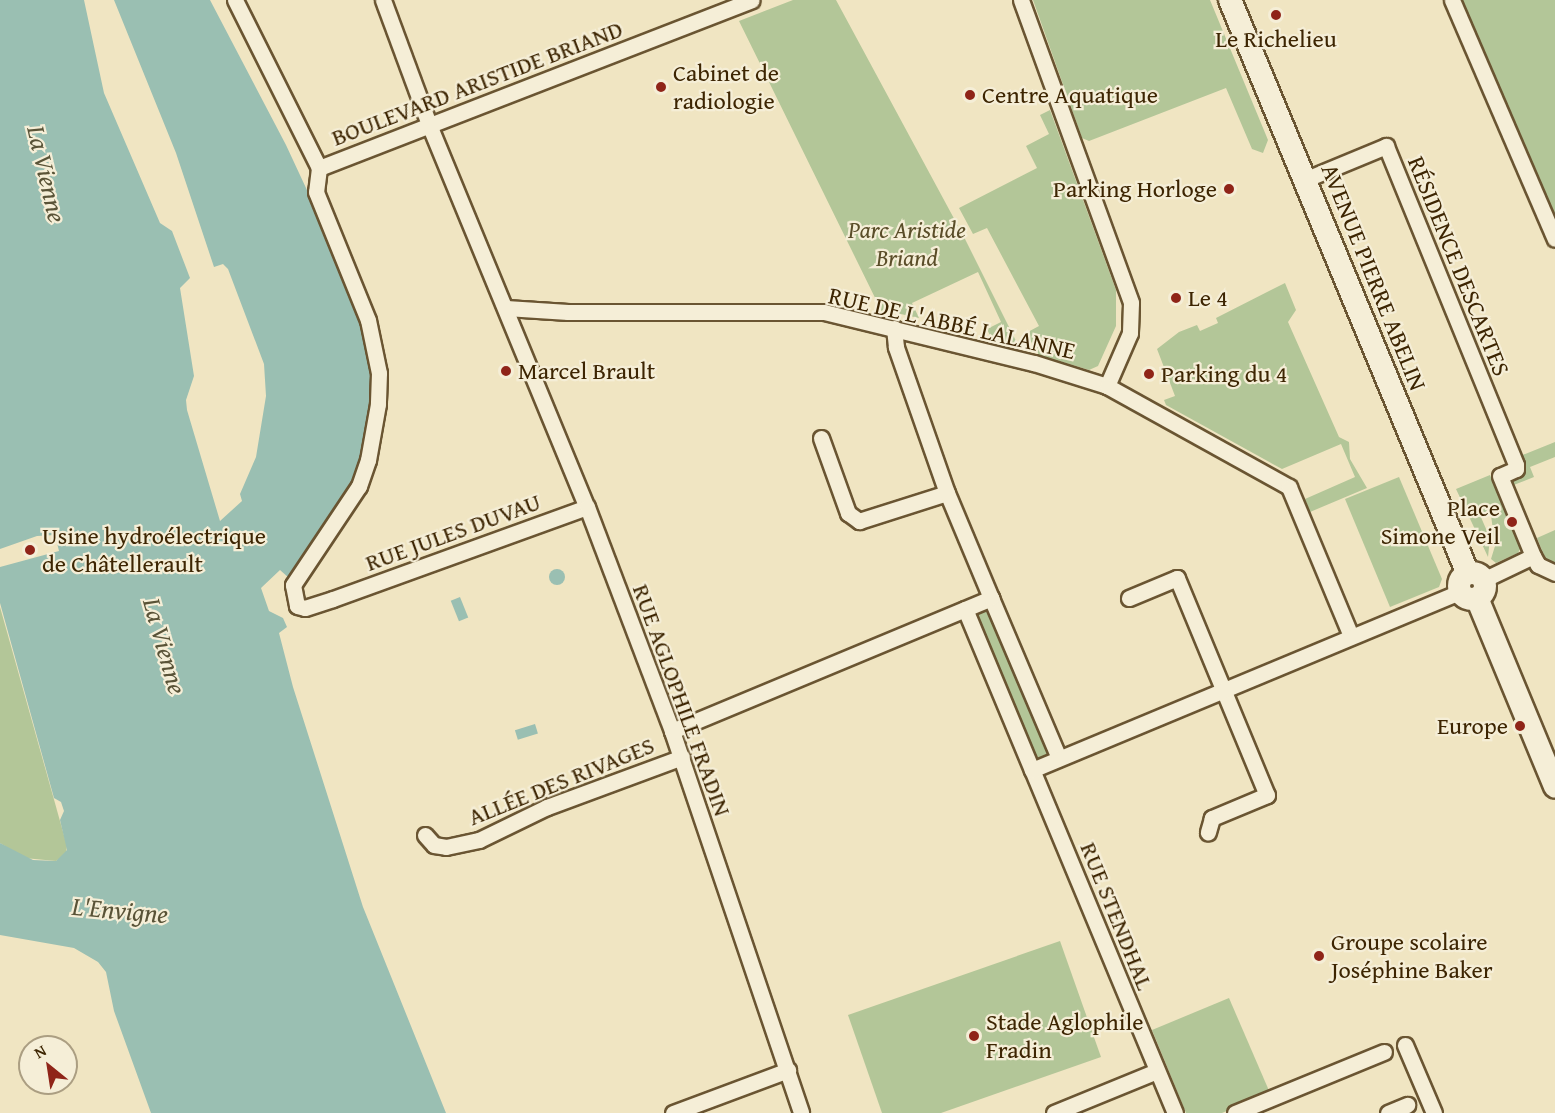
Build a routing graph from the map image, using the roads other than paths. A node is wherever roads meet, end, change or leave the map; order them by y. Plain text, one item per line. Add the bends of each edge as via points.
1 (235, 0) edge
2 (383, 0) edge
3 (752, 0) edge
4 (1021, 0) edge
5 (1230, 0) edge
6 (1452, 0) edge
7 (430, 127) junction
8 (319, 168) junction
9 (1304, 180) junction
10 (1555, 239) edge
11 (506, 308) junction
12 (894, 328) junction
13 (1107, 386) junction
14 (821, 438) dead end
15 (947, 492) junction
16 (587, 507) junction
17 (1533, 556) junction
18 (1555, 573) edge
19 (1472, 586) junction
20 (991, 598) junction
21 (1129, 598) dead end
22 (965, 609) junction
23 (1351, 636) junction
24 (1224, 689) junction
25 (672, 731) junction
26 (682, 757) junction
27 (1059, 758) junction
28 (1032, 770) junction
29 (1555, 786) edge
30 (1208, 832) dead end
31 (425, 835) dead end
32 (1405, 1045) dead end
33 (1384, 1052) dead end
34 (788, 1070) junction
35 (1157, 1071) junction
36 (1407, 1105) dead end
37 (673, 1113) edge
38 (801, 1113) edge
39 (1054, 1113) edge
40 (1175, 1113) edge
41 (1235, 1113) edge
42 (1388, 1113) edge
43 (1434, 1113) edge

1 - 8 street
2 - 7 street, RUE AGLOPHILE FRADIN
3 - 7 street, BOULEVARD ARISTIDE BRIAND
4 - 13 street via 1131,303 1130,333
5 - 9 main road, AVENUE PIERRE ABELIN
6 - 10 street
7 - 8 street, BOULEVARD ARISTIDE BRIAND
7 - 11 street, RUE AGLOPHILE FRADIN
8 - 16 street, RUE JULES DUVAU via 316,192 368,320 379,373 374,433 359,486 293,585 297,606 305,608 333,599
9 - 17 street, RÉSIDENCE DESCARTES via 1386,146 1516,465 1516,469 1500,476
9 - 19 main road, AVENUE PIERRE ABELIN
11 - 12 street, RUE DE L'ABBÉ LALANNE via 568,312 824,312
11 - 16 street, RUE AGLOPHILE FRADIN
12 - 13 street, RUE DE L'ABBÉ LALANNE
12 - 15 street via 896,347
13 - 23 street, RUE DE L'ABBÉ LALANNE via 1289,487
14 - 15 street via 848,513 859,520
15 - 20 street
16 - 25 street, RUE AGLOPHILE FRADIN
17 - 18 street via 1538,565
17 - 19 street
19 - 23 street
19 - 29 main road, AVENUE PIERRE ABELIN
20 - 22 street
20 - 27 street
21 - 24 street via 1177,578
22 - 25 street
22 - 28 street, RUE STENDHAL
23 - 24 street
24 - 27 street
24 - 30 street via 1267,795 1212,818
25 - 26 street, RUE AGLOPHILE FRADIN
26 - 31 street, ALLÉE DES RIVAGES via 547,807 479,840 446,847 434,845
26 - 34 street, RUE AGLOPHILE FRADIN
27 - 28 street
28 - 35 street, RUE STENDHAL
32 - 43 street
33 - 41 street
34 - 37 street
34 - 38 street, RUE AGLOPHILE FRADIN
35 - 39 street
35 - 40 street, RUE STENDHAL
36 - 42 street

